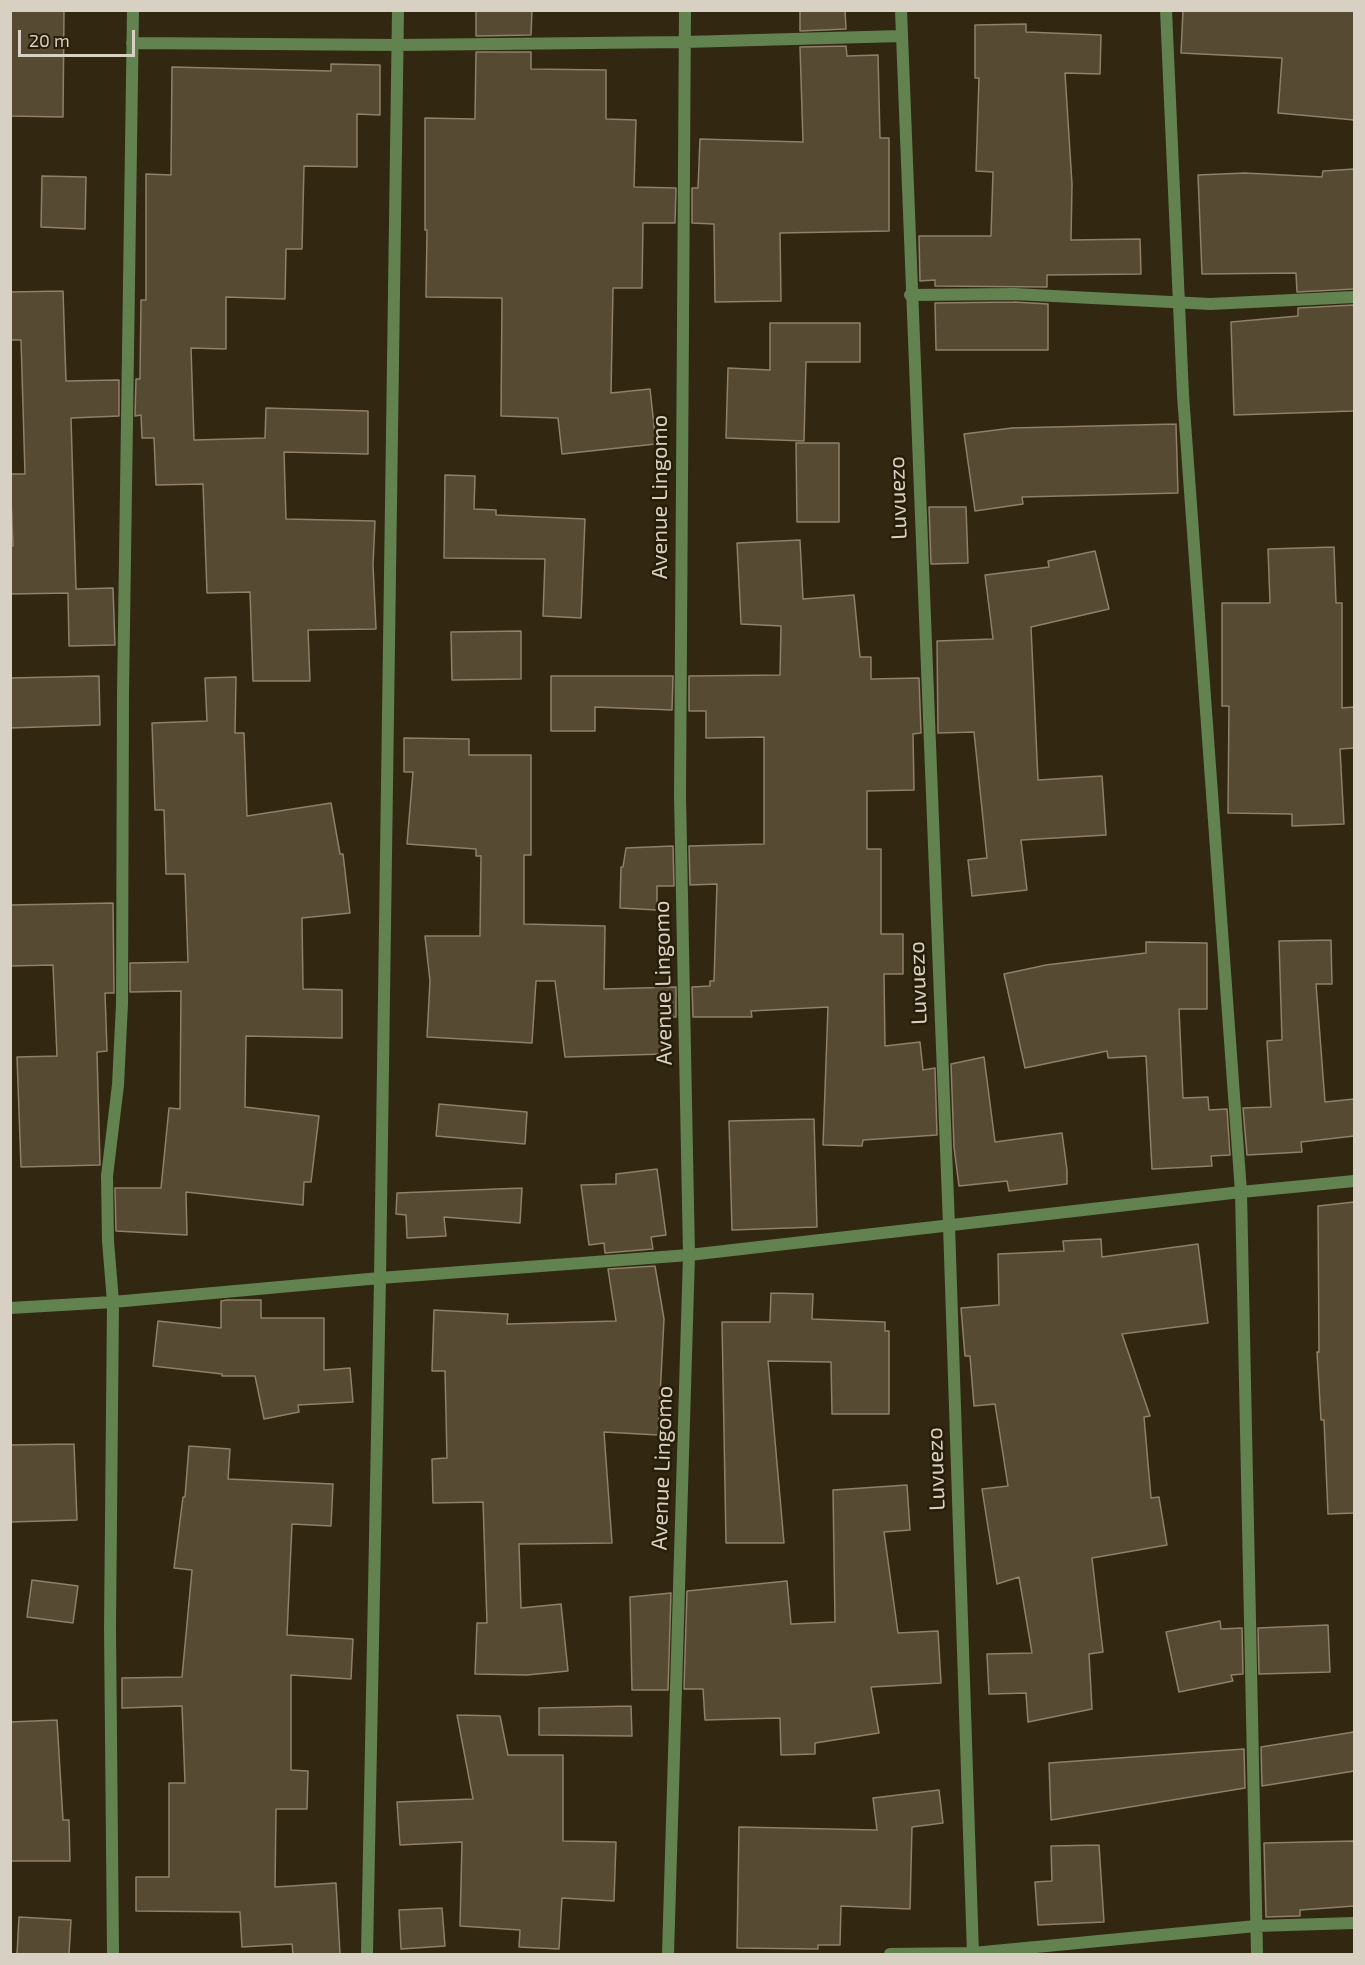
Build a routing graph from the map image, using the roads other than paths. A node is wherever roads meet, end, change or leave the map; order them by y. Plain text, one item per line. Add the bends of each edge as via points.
1 (133, 10) edge
2 (398, 10) edge
3 (685, 10) edge
4 (901, 10) edge
5 (1166, 10) edge
6 (901, 36) junction
7 (685, 42) junction
8 (132, 43) junction
9 (398, 45) junction
10 (910, 295) junction
11 (1354, 297) edge
12 (1179, 302) junction
13 (1354, 1181) edge
14 (1241, 1192) junction
15 (949, 1225) junction
16 (689, 1255) junction
17 (380, 1278) junction
18 (113, 1302) junction
19 (10, 1308) edge
20 (1354, 1923) edge
21 (1256, 1926) junction
22 (113, 1954) edge
23 (367, 1954) edge
24 (668, 1954) edge
25 (890, 1954) edge
26 (973, 1954) edge
27 (1257, 1954) edge

1 - 8 street
2 - 9 street
3 - 7 street, Avenue Lingomo
4 - 6 street, Luvuezo
5 - 12 street
6 - 7 street
6 - 10 street, Luvuezo
7 - 9 street
7 - 16 street, Avenue Lingomo via 680,795
8 - 9 street
8 - 18 street via 122,1004 118,1085 107,1176
9 - 17 street
10 - 12 street via 1014,294
10 - 15 street, Luvuezo
11 - 12 street
12 - 14 street
13 - 14 street
14 - 15 street
14 - 21 street
15 - 16 street
15 - 26 street, Luvuezo
16 - 17 street
16 - 24 street, Avenue Lingomo
17 - 18 street
17 - 23 street
18 - 19 street
18 - 22 street
20 - 21 street
21 - 26 street
21 - 27 street
25 - 26 street

